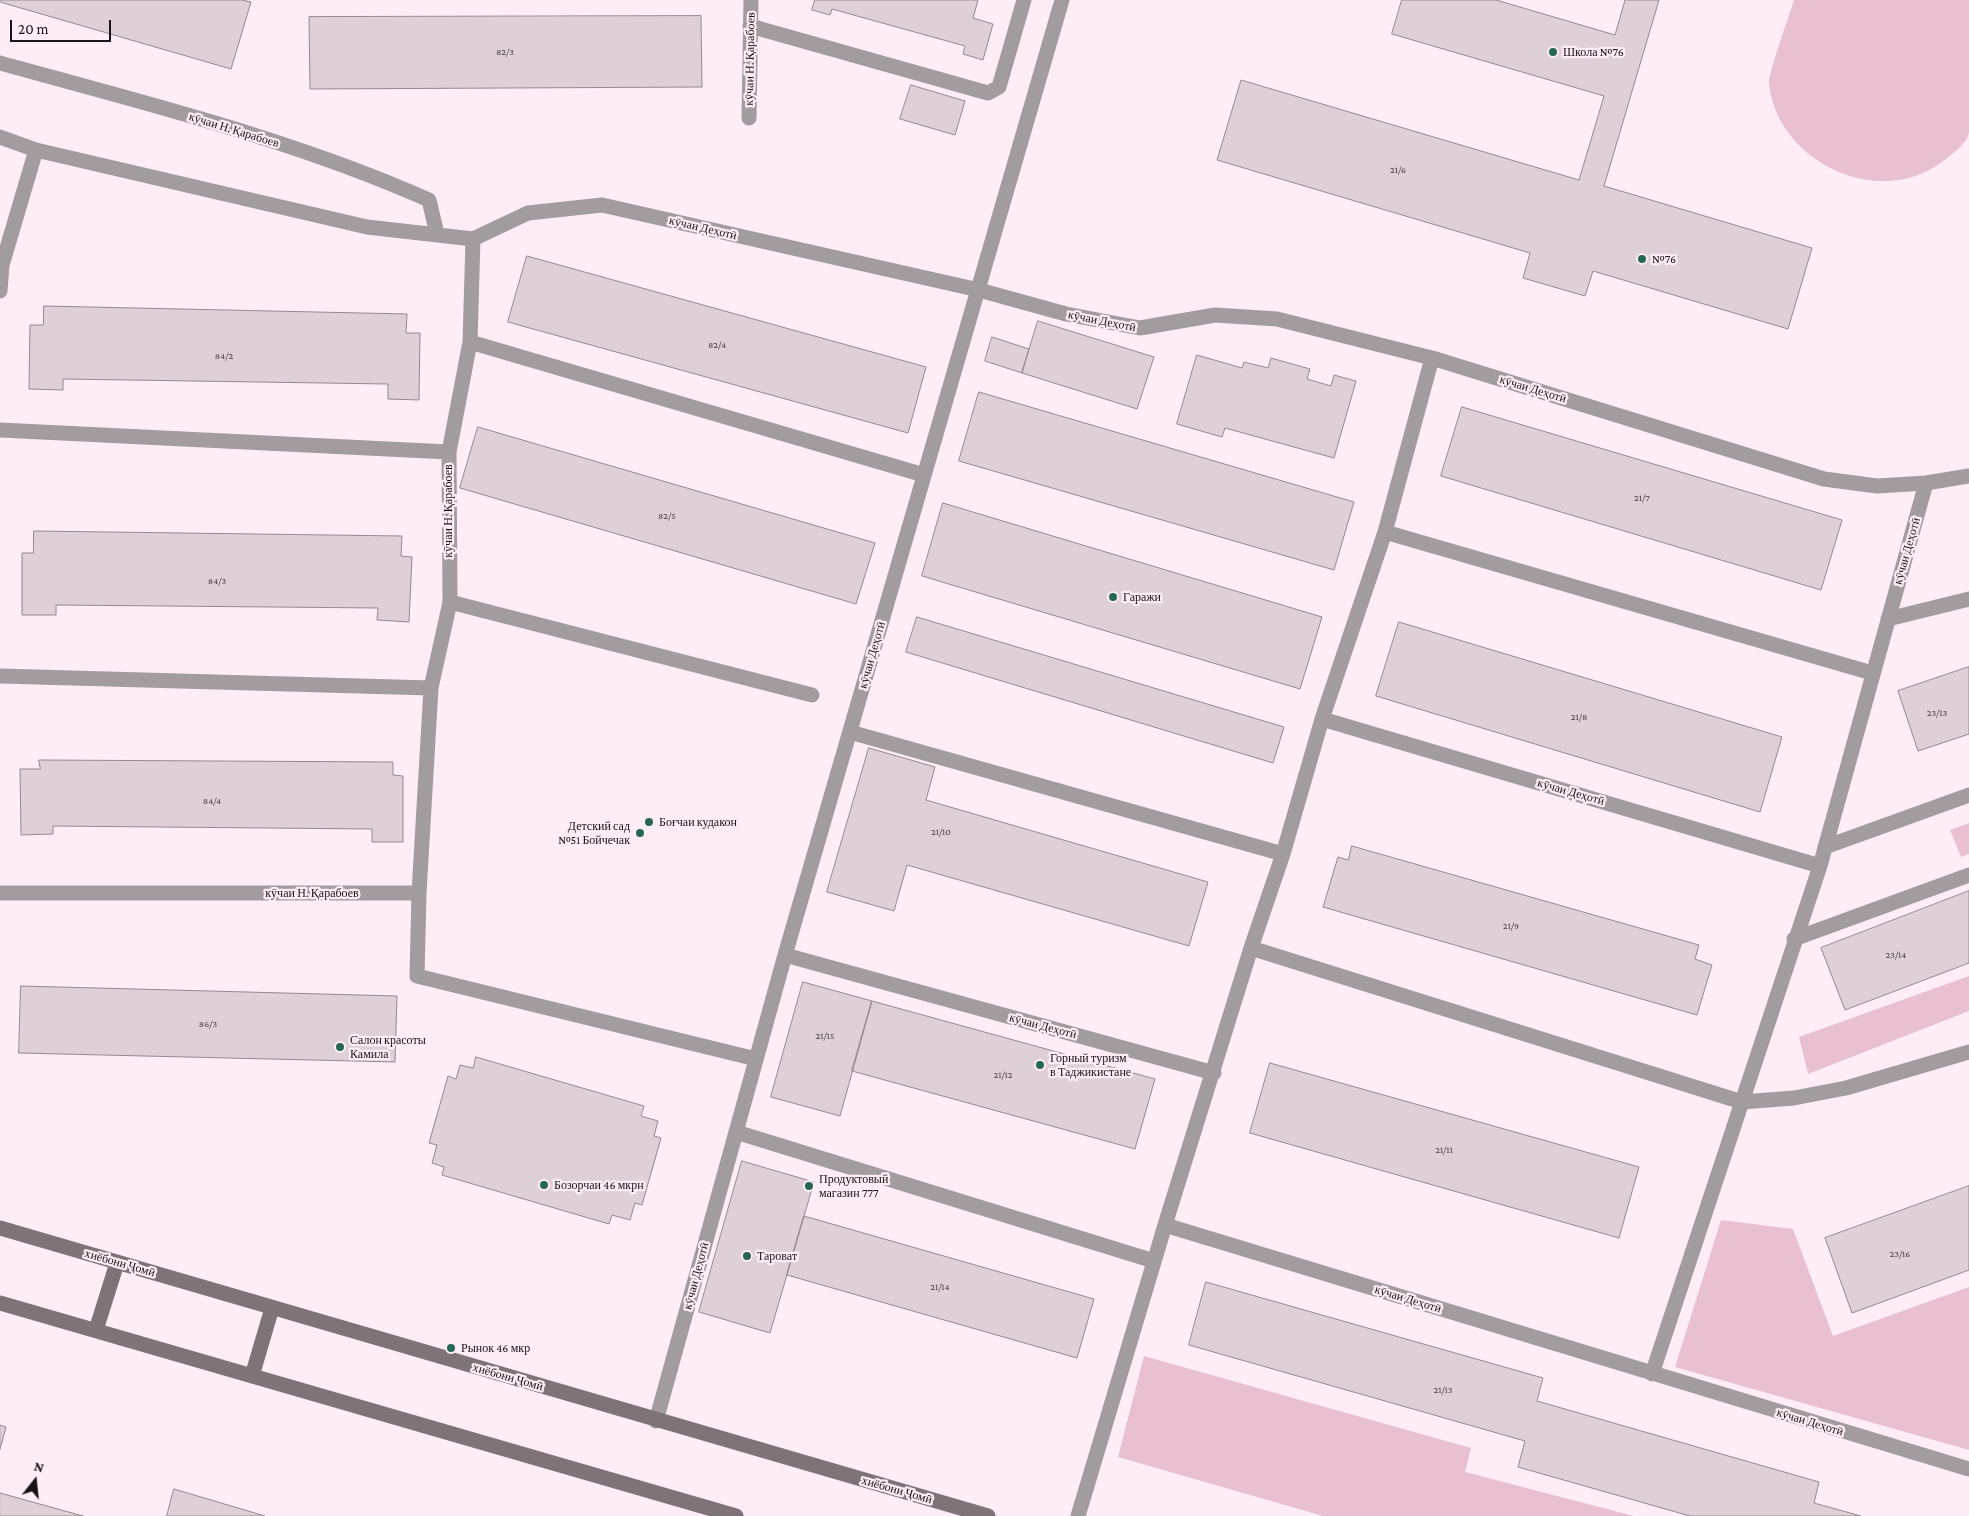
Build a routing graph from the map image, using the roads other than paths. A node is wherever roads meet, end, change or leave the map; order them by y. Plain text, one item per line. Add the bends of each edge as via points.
1 (750, 0) edge
2 (1024, 0) edge
3 (1062, 0) edge
4 (750, 26) junction
5 (0, 63) edge
6 (749, 118) dead end
7 (0, 137) edge
8 (36, 150) junction
9 (437, 234) junction
10 (473, 239) junction
11 (979, 290) junction
12 (0, 291) edge
13 (470, 342) junction
14 (1432, 358) junction
15 (0, 430) edge
16 (449, 452) junction
17 (924, 475) junction
18 (1969, 476) edge
19 (1926, 483) junction
20 (1385, 532) junction
21 (1969, 599) edge
22 (450, 602) junction
23 (1888, 619) junction
24 (1872, 673) junction
25 (0, 676) edge
26 (431, 688) junction
27 (812, 695) dead end
28 (1322, 718) junction
29 (850, 732) junction
30 (1969, 795) edge
31 (1825, 847) junction
32 (1283, 854) junction
33 (1820, 866) junction
34 (1969, 875) edge
35 (0, 893) edge
36 (419, 893) junction
37 (1794, 939) junction
38 (1251, 948) junction
39 (786, 955) junction
40 (1969, 1052) edge
41 (756, 1059) junction
42 (1214, 1073) junction
43 (1742, 1102) junction
44 (736, 1132) junction
45 (1165, 1225) junction
46 (0, 1228) edge
47 (1154, 1261) junction
48 (117, 1263) junction
49 (0, 1303) edge
50 (272, 1308) junction
51 (96, 1330) junction
52 (1652, 1374) junction
53 (252, 1376) junction
54 (656, 1421) junction
55 (1969, 1470) edge
56 (736, 1516) edge
57 (988, 1516) edge
58 (1078, 1516) edge

1 - 4 street, кӯчаи Н. Қарабоев
2 - 4 street via 999,87 988,93
3 - 11 street, кӯчаи Деҳотӣ
4 - 6 street, кӯчаи Н. Қарабоев
5 - 9 street, кӯчаи Н. Қарабоев via 191,116 375,176 429,200
7 - 8 street
8 - 9 street via 367,227
8 - 12 street via 2,265
9 - 10 street
10 - 11 street, кӯчаи Деҳотӣ via 528,213 602,205
10 - 13 street, кӯчаи Н. Қарабоев
11 - 14 street, кӯчаи Деҳотӣ via 1066,314 1140,328 1214,315 1278,319
11 - 17 street, кӯчаи Деҳотӣ
13 - 16 street, кӯчаи Н. Қарабоев
13 - 17 street
14 - 19 street, кӯчаи Деҳотӣ via 1824,479 1877,486
14 - 20 street
15 - 16 street, кӯчаи Н. Қарабоев
16 - 22 street, кӯчаи Н. Қарабоев
17 - 29 street, кӯчаи Деҳотӣ
18 - 19 street, кӯчаи Деҳотӣ
19 - 23 street, кӯчаи Деҳотӣ
20 - 24 street
20 - 28 street
21 - 23 street
22 - 26 street, кӯчаи Н. Қарабоев
22 - 27 street
23 - 24 street, кӯчаи Деҳотӣ
24 - 31 street, кӯчаи Деҳотӣ
25 - 26 street
26 - 36 street, кӯчаи Н. Қарабоев
28 - 32 street
28 - 33 street, кӯчаи Деҳотӣ
29 - 32 street
29 - 39 street, кӯчаи Деҳотӣ
30 - 31 street
31 - 33 street, кӯчаи Деҳотӣ
32 - 38 street
33 - 37 street, кӯчаи Деҳотӣ
34 - 37 street
35 - 36 street, кӯчаи Н. Қарабоев
36 - 41 street via 417,976
37 - 43 street, кӯчаи Деҳотӣ
38 - 42 street
38 - 43 street
39 - 41 street, кӯчаи Деҳотӣ
39 - 42 street, кӯчаи Деҳотӣ
40 - 43 street via 1846,1088 1794,1098
41 - 44 street, кӯчаи Деҳотӣ
42 - 45 street
43 - 52 street, кӯчаи Деҳотӣ
44 - 47 street
44 - 54 street, кӯчаи Деҳотӣ
45 - 47 street
45 - 52 street, кӯчаи Деҳотӣ
46 - 48 main road, хиёбони Ҷомӣ
47 - 58 street
48 - 50 main road, хиёбони Ҷомӣ
48 - 51 main road
49 - 51 main road
50 - 53 main road
50 - 54 main road, хиёбони Ҷомӣ
51 - 53 main road
52 - 55 street, кӯчаи Деҳотӣ
53 - 56 main road
54 - 57 main road, хиёбони Ҷомӣ

